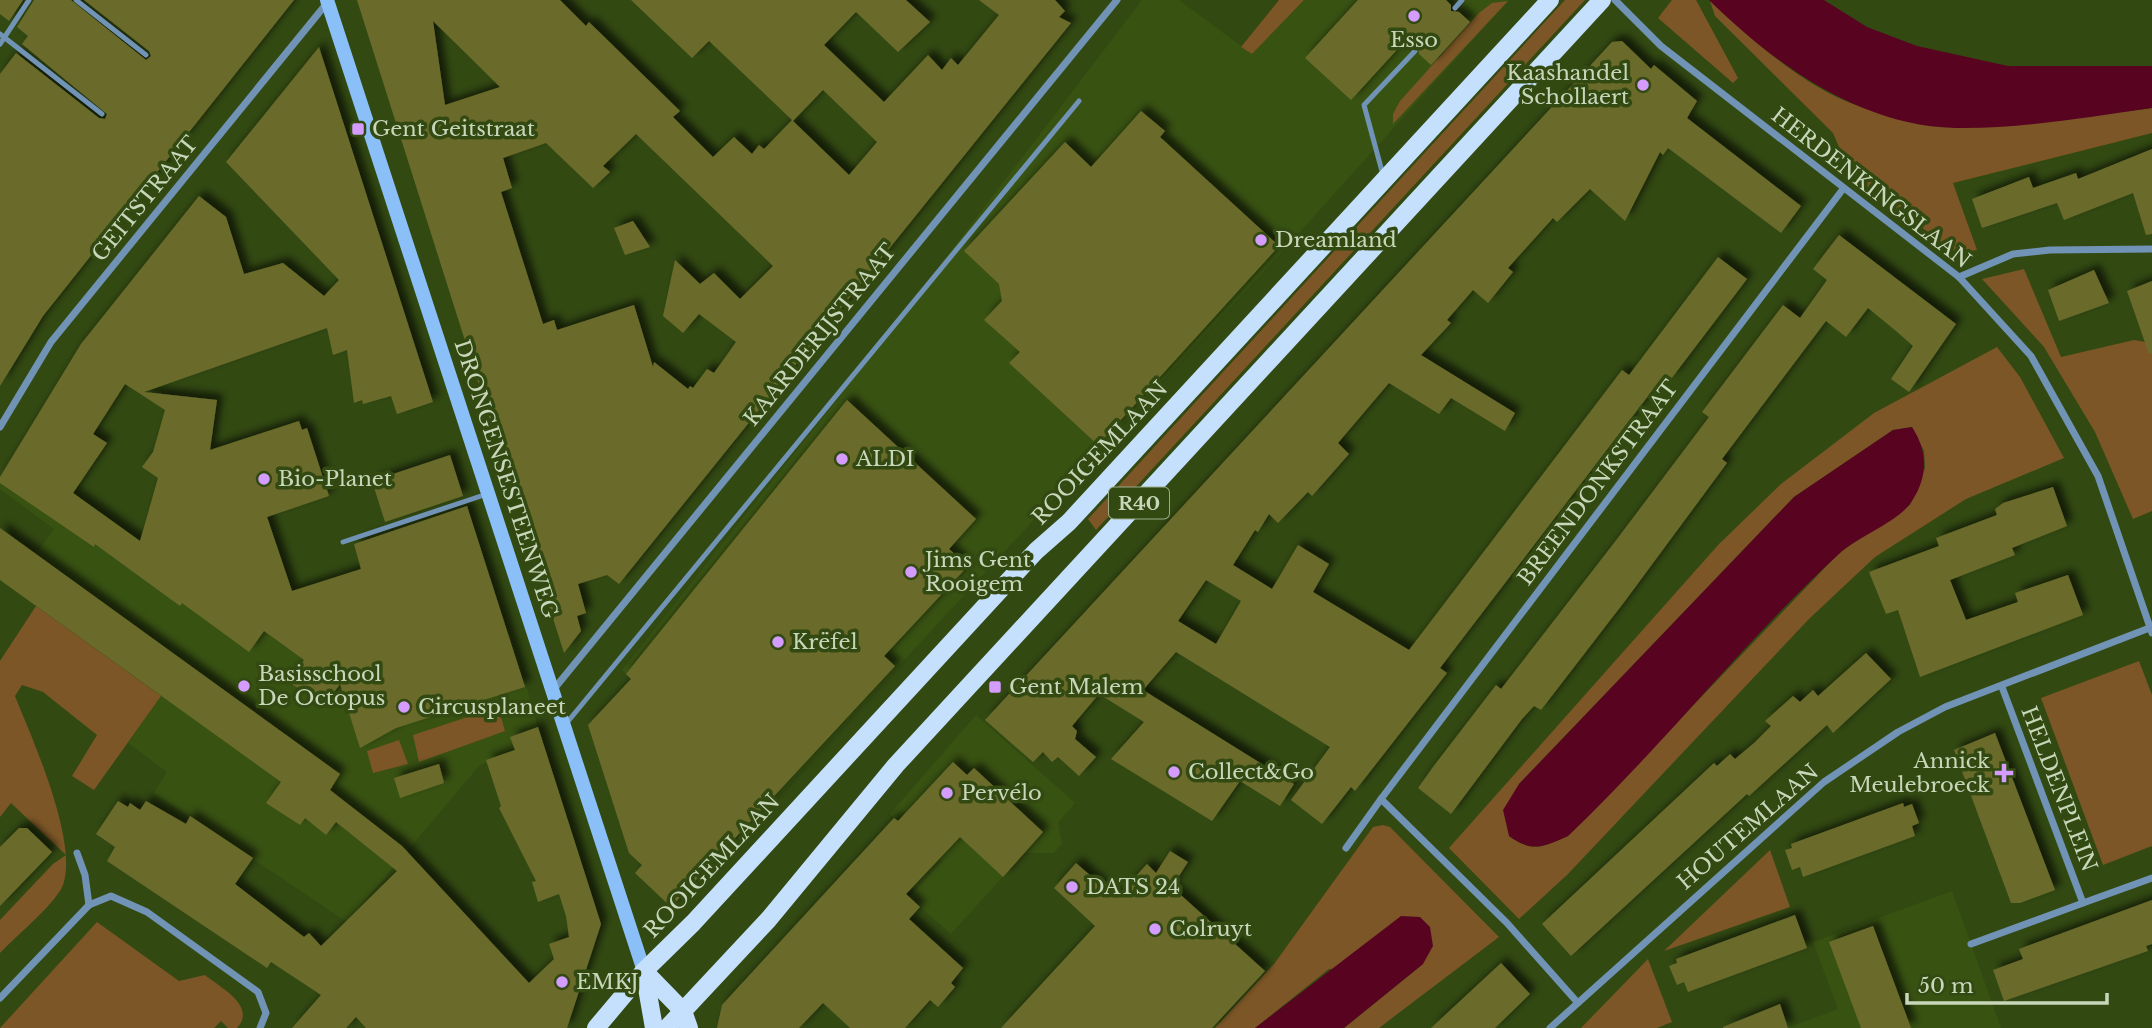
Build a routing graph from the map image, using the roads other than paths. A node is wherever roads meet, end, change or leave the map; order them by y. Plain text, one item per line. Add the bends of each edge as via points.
1 (29, 0) edge
2 (76, 0) edge
3 (1462, 0) edge
4 (1550, 0) edge
5 (1602, 0) edge
6 (1615, 0) edge
7 (329, 1) edge
8 (1112, 2) edge
9 (1455, 8) dead end
10 (2, 35) edge
11 (0, 44) edge
12 (1415, 51) dead end
13 (146, 55) dead end
14 (1079, 101) dead end
15 (102, 114) dead end
16 (1384, 180) junction
17 (1843, 189) junction
18 (2152, 249) edge
19 (1959, 277) junction
20 (0, 427) edge
21 (487, 494) junction
22 (343, 541) dead end
23 (2151, 629) edge
24 (2001, 687) junction
25 (551, 692) junction
26 (563, 728) junction
27 (1381, 799) junction
28 (1346, 848) dead end
29 (77, 853) dead end
30 (2152, 878) edge
31 (2083, 903) junction
32 (89, 905) junction
33 (1970, 944) dead end
34 (644, 971) junction
35 (0, 998) edge
36 (1578, 1003) junction
37 (685, 1020) edge
38 (260, 1028) edge
39 (596, 1028) edge
40 (654, 1028) edge
41 (667, 1028) edge
42 (1550, 1028) edge

1 - 10 lane
2 - 13 lane
3 - 9 lane
4 - 16 main road, ROOIGEMLAAN / R40
5 - 37 main road, R40 via 896,765
6 - 17 street, HERDENKINGSLAAN via 1661,46
7 - 20 street, GEITSTRAAT via 51,342
7 - 21 street, DRONGENSESTEENWEG
8 - 25 street, KAARDERIJSTRAAT
10 - 11 lane
10 - 15 lane
12 - 16 lane via 1364,105
14 - 26 lane
16 - 34 main road, ROOIGEMLAAN / R40 via 1069,522 1036,551
17 - 19 street, HERDENKINGSLAAN
17 - 27 street, BREENDONKSTRAAT
18 - 19 street via 2013,254
19 - 23 street, HERDENKINGSLAAN via 2031,356 2083,444
21 - 22 lane
21 - 25 street, DRONGENSESTEENWEG
23 - 24 street, HOUTEMLAAN
24 - 31 street, HELDENPLEIN
24 - 36 street, HOUTEMLAAN via 1945,707 1898,732 1824,782
25 - 26 street, DRONGENSESTEENWEG
26 - 34 street, DRONGENSESTEENWEG
27 - 28 street, BREENDONKSTRAAT
27 - 36 street via 1507,923
29 - 32 street
30 - 31 street, HELDENPLEIN
31 - 33 street, HELDENPLEIN
32 - 35 street
32 - 38 street via 111,896 124,899 229,970 265,1003
34 - 37 main road, DRONGENSESTEENWEG
34 - 39 main road, ROOIGEMLAAN / R40
34 - 40 main road, DRONGENSESTEENWEG
36 - 42 street, HOUTEMLAAN
37 - 41 main road, R40

